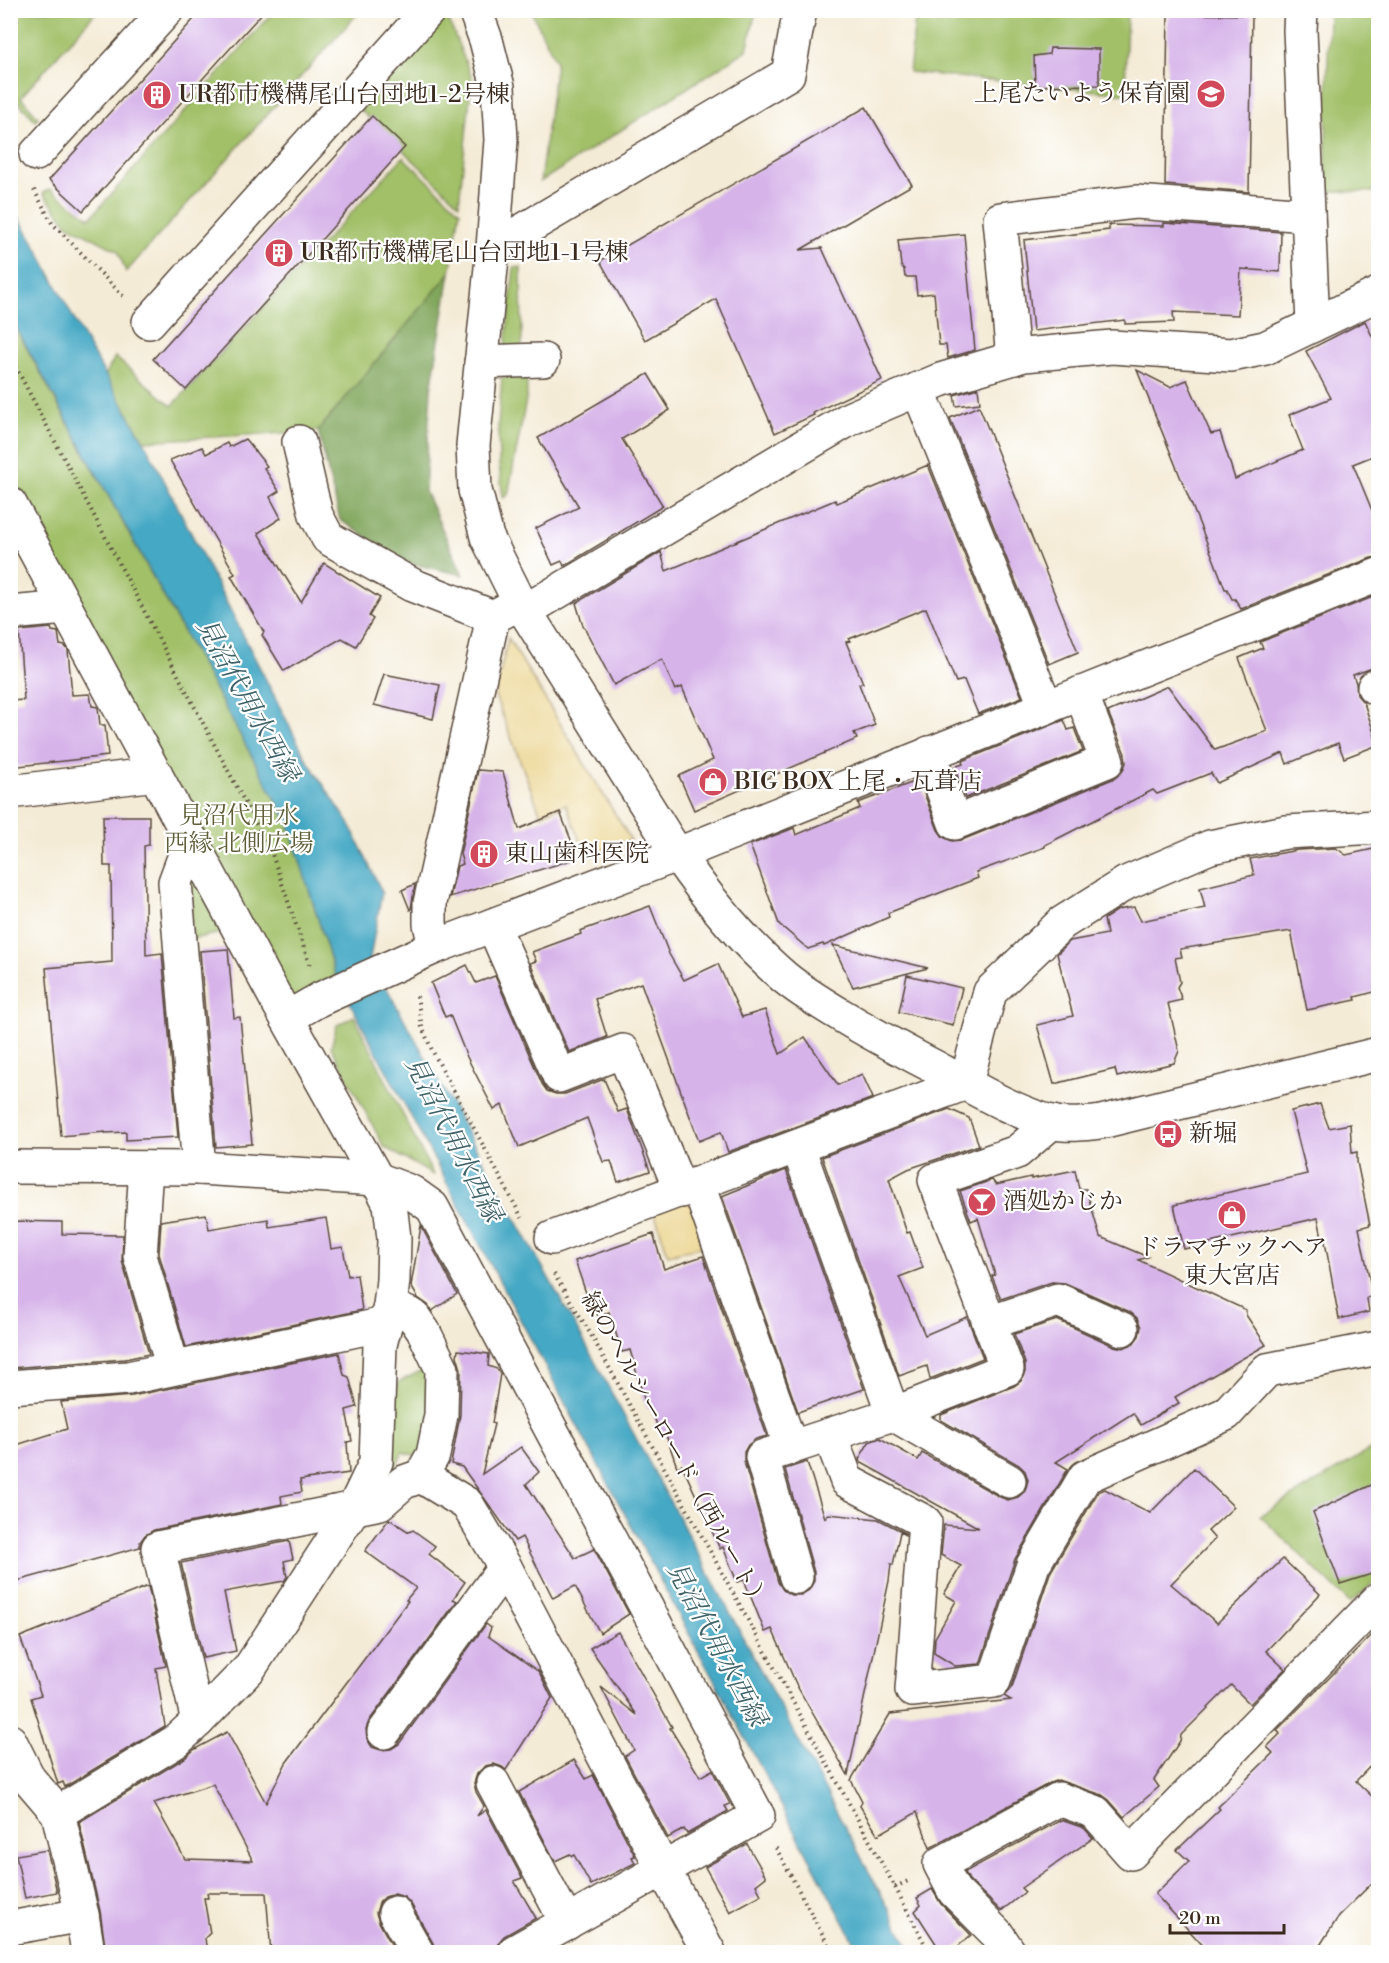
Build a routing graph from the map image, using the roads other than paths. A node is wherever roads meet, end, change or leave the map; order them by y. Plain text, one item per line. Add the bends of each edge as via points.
1 (166, 10) edge
2 (429, 10) edge
3 (475, 10) edge
4 (800, 10) edge
5 (1301, 10) edge
6 (36, 154) road end
7 (1308, 214) junction
8 (493, 248) junction
9 (1378, 294) edge
10 (149, 322) road end
11 (1313, 325) junction
12 (1013, 358) junction
13 (543, 360) dead end
14 (481, 362) junction
15 (918, 389) junction
16 (299, 442) dead end
17 (10, 504) edge
18 (1378, 575) edge
19 (66, 608) junction
20 (513, 610) junction
21 (10, 613) edge
22 (1081, 693) junction
23 (1046, 707) junction
24 (929, 753) junction
25 (156, 774) junction
26 (10, 792) edge
27 (1378, 827) edge
28 (191, 839) junction
29 (677, 854) junction
30 (493, 925) junction
31 (435, 947) junction
32 (287, 1018) junction
33 (1378, 1054) edge
34 (966, 1083) junction
35 (1052, 1122) junction
36 (798, 1147) junction
37 (10, 1167) edge
38 (146, 1168) junction
39 (199, 1168) junction
40 (377, 1179) junction
41 (690, 1188) junction
42 (538, 1231) road end
43 (388, 1315) junction
44 (989, 1323) junction
45 (1122, 1329) dead end
46 (1378, 1348) edge
47 (173, 1368) junction
48 (10, 1387) edge
49 (892, 1414) junction
50 (830, 1435) junction
51 (791, 1448) junction
52 (421, 1476) junction
53 (1010, 1481) dead end
54 (354, 1508) junction
55 (505, 1567) junction
56 (796, 1577) dead end
57 (1378, 1600) edge
58 (198, 1721) junction
59 (384, 1732) dead end
60 (10, 1741) edge
61 (493, 1783) dead end
62 (58, 1813) junction
63 (663, 1869) junction
64 (395, 1913) dead end
65 (82, 1915) junction
66 (567, 1923) junction
67 (10, 1928) edge
68 (88, 1953) edge
69 (417, 1953) edge
70 (514, 1953) edge
71 (709, 1953) edge
72 (1009, 1953) edge

1 - 6 street
2 - 10 street
3 - 8 street via 498,87 501,140
4 - 8 street via 788,74
5 - 7 street
7 - 11 street
7 - 12 street via 1136,202 1000,219
8 - 14 street
9 - 11 street
11 - 12 street via 1265,348 1231,355 1112,347
12 - 15 street
13 - 14 street
14 - 20 street via 473,445 475,490 486,537
15 - 20 street via 851,418
15 - 23 street
16 - 20 street via 316,515 328,538 412,585
17 - 19 street
18 - 22 street
19 - 21 street
19 - 25 street
20 - 29 street
20 - 31 street via 430,903
22 - 23 street
22 - 24 street via 1107,761 955,823
23 - 24 street
24 - 29 street
25 - 26 street
25 - 28 street
27 - 34 street via 1286,832 1210,848 1126,883 1062,923 990,992
28 - 32 street
28 - 39 street via 175,882
29 - 30 street
29 - 34 street via 729,922 786,979 881,1039
30 - 31 street
30 - 41 street via 559,1076 623,1051
31 - 32 street via 403,962 317,987
32 - 40 street
33 - 35 street via 1101,1122
34 - 35 street
34 - 36 street
35 - 44 street via 1017,1152 935,1180
36 - 41 street
36 - 49 street
37 - 38 street
38 - 39 street
38 - 47 street via 141,1256
39 - 40 street
40 - 43 street via 390,1204 394,1238
40 - 63 street via 411,1192 432,1207 758,1816
41 - 42 street
41 - 51 street
43 - 47 street
43 - 52 street via 413,1316 442,1369 441,1415 433,1455
43 - 54 street via 381,1345 376,1462
44 - 45 street via 1058,1300
44 - 49 street via 1007,1369
46 - 50 street via 1267,1370 1226,1414 1085,1477 1033,1565 994,1681 912,1690 925,1522 847,1481
47 - 48 street via 128,1378
49 - 50 street
49 - 53 street
50 - 51 street
51 - 56 street via 762,1457
52 - 54 street via 404,1482 380,1503
52 - 55 street via 468,1504
54 - 58 street via 249,1670
54 - 58 street via 158,1548
55 - 59 street
55 - 63 street
57 - 72 street via 1131,1853 1095,1812 1059,1799 940,1864 954,1891 997,1934
58 - 62 street via 175,1742
60 - 62 street via 29,1779
61 - 66 street
62 - 65 street
63 - 66 street
63 - 71 street
64 - 69 street
65 - 67 street
65 - 68 street
66 - 70 street

